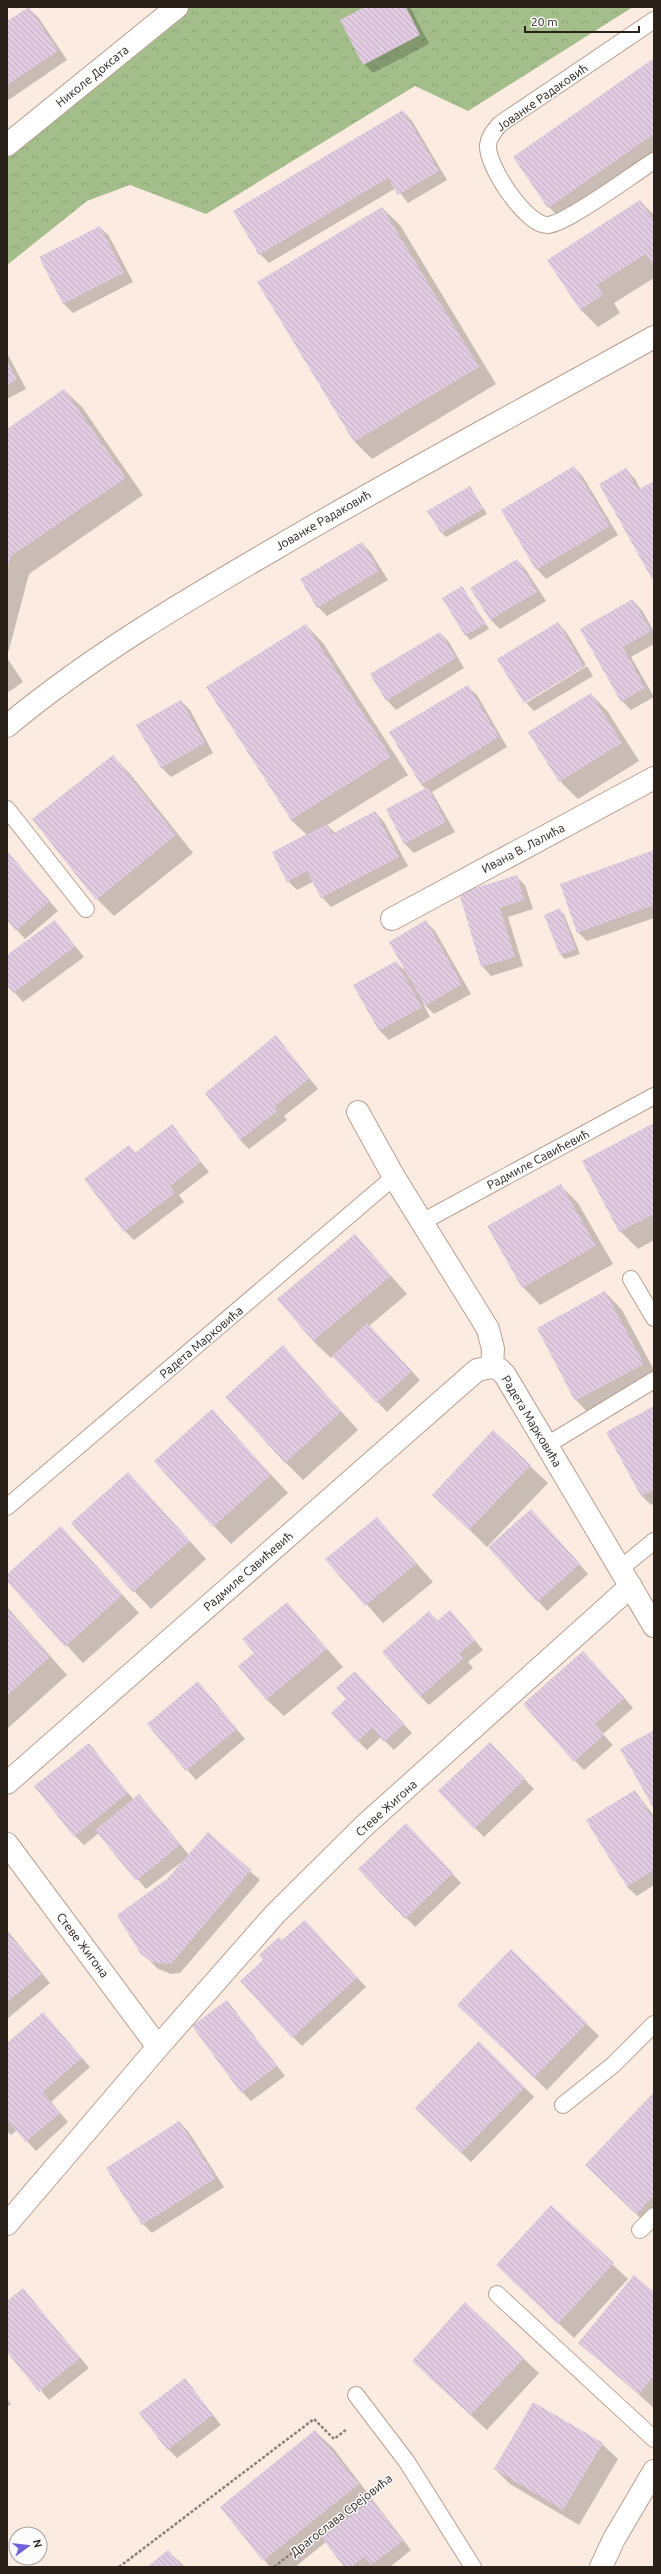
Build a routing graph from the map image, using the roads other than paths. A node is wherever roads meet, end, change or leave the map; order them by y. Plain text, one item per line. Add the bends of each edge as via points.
1 (177, 7) edge
2 (654, 20) edge
3 (7, 145) edge
4 (654, 161) edge
5 (654, 337) edge
6 (7, 726) edge
7 (654, 778) edge
8 (7, 809) edge
9 (86, 909) dead end
10 (392, 919) dead end
11 (654, 1096) edge
12 (358, 1112) dead end
13 (394, 1177) junction
14 (422, 1222) junction
15 (631, 1279) dead end
16 (654, 1318) edge
17 (492, 1367) junction
18 (654, 1380) edge
19 (548, 1445) junction
20 (7, 1507) edge
21 (654, 1541) edge
22 (625, 1577) junction
23 (654, 1626) edge
24 (7, 1783) edge
25 (7, 1844) edge
26 (654, 2024) edge
27 (158, 2046) junction
28 (563, 2105) dead end
29 (654, 2216) edge
30 (7, 2224) edge
31 (640, 2230) dead end
32 (497, 2294) dead end
33 (356, 2395) dead end
34 (654, 2439) edge
35 (654, 2471) edge
36 (473, 2567) edge
37 (601, 2567) edge

1 - 3 street, Николе Доксата
2 - 4 lane, Јованке Радаковић via 500,124 492,133 488,144 493,168 529,219 538,224 548,225 567,218
5 - 6 street, Јованке Радаковић via 343,508 184,601 97,659
7 - 10 street, Ивана В. Лалића
8 - 9 lane
11 - 14 lane, Радмиле Савићевић
12 - 13 street, Радета Марковића
13 - 14 street, Радета Марковића
13 - 20 lane, Радета Марковића
14 - 17 street, Радета Марковића via 488,1329 493,1349
15 - 16 lane
17 - 19 street, Радета Марковића via 499,1369 505,1376
17 - 24 street, Радмиле Савићевић via 477,1370
18 - 19 lane
19 - 22 street, Радета Марковића
21 - 22 lane
22 - 23 street, Радета Марковића
22 - 27 street, Стеве Жигона via 276,1913
25 - 27 street, Стеве Жигона
26 - 28 lane via 613,2065
27 - 30 street, Стеве Жигона
29 - 31 lane
32 - 34 lane
33 - 36 lane via 407,2462
35 - 37 street via 617,2533

